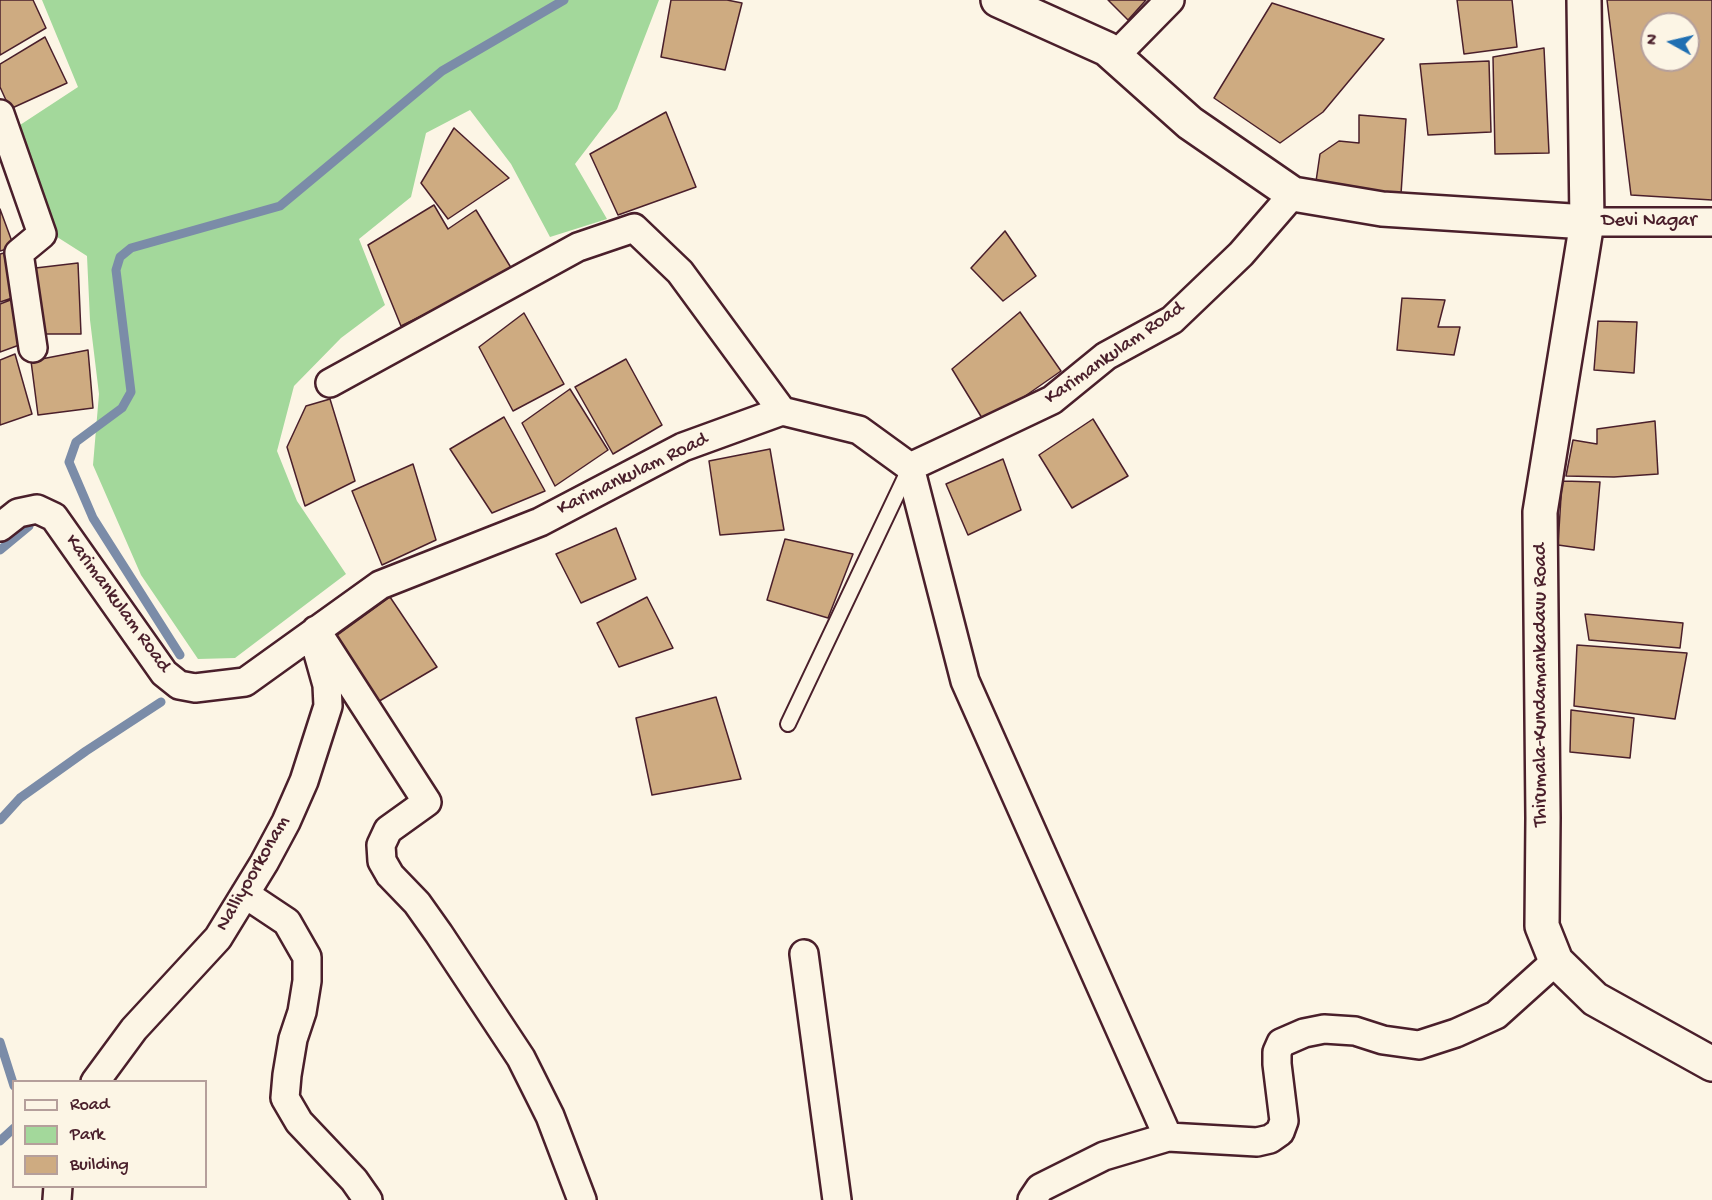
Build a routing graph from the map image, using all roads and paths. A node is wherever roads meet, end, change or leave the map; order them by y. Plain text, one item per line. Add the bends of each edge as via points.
1 (998, 0) edge
2 (1170, 0) edge
3 (1584, 0) edge
4 (1115, 56) junction
5 (0, 114) edge
6 (1293, 194) junction
7 (1587, 222) junction
8 (1712, 222) edge
9 (33, 348) dead end
10 (330, 383) dead end
11 (782, 411) junction
12 (910, 467) junction
13 (0, 527) edge
14 (316, 630) junction
15 (788, 724) dead end
16 (245, 894) junction
17 (804, 954) dead end
18 (1556, 961) junction
19 (1712, 1064) edge
20 (96, 1080) edge
21 (1168, 1137) junction
22 (368, 1200) edge
23 (582, 1200) edge
24 (837, 1200) edge
25 (1032, 1200) edge

1 - 4 main road
2 - 4 street
3 - 7 main road, Thirumala-Kundamankadavu Road
4 - 6 main road via 1190,123
5 - 9 street via 42,234 19,254
6 - 7 main road via 1382,209
6 - 12 street, Karimankulam Road via 1240,254 1172,320 1106,356 1053,400
7 - 8 street, Devi Nagar
7 - 18 main road, Thirumala-Kundamankadavu Road via 1540,512 1542,926
10 - 11 street via 578,247 634,228 681,272
11 - 12 street via 859,430
11 - 14 street, Karimankulam Road via 682,447 540,522 380,585
12 - 15 lane
12 - 21 street via 965,681
13 - 14 street, Karimankulam Road via 18,513 37,509 54,517 164,673 179,685 195,688 245,682
14 - 16 street, Nalliyoorkonam via 315,650 327,684 328,706 286,822
14 - 23 street via 427,802 388,830 381,845 382,861 434,926 522,1058 550,1116
16 - 20 street, Nalliyoorkonam via 218,938 134,1029
16 - 22 street via 287,922 307,957 307,981 286,1075 285,1098 299,1122
17 - 24 street
18 - 19 main road, Thirumala-Kundamankadavu Road via 1595,999
18 - 21 street via 1496,1014 1419,1045 1355,1031 1324,1029 1281,1043 1277,1065 1284,1121 1280,1132 1270,1139 1257,1142
21 - 25 street via 1104,1156 1041,1188

